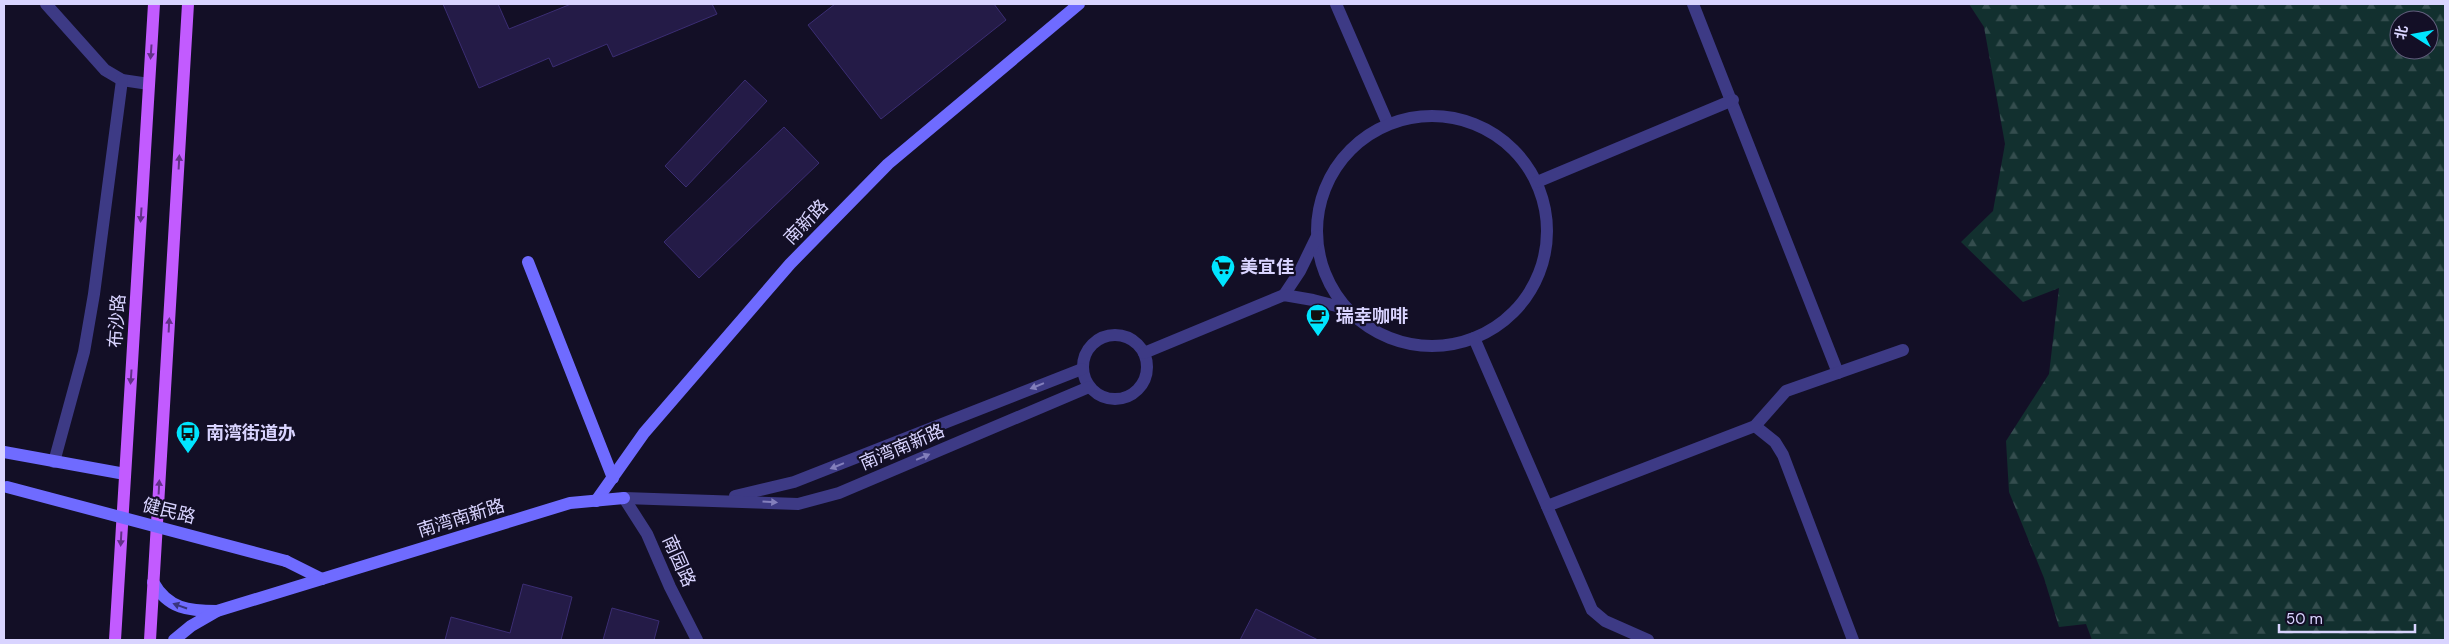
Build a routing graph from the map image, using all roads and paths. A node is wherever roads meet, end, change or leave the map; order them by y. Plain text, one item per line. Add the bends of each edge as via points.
1 (46, 4) edge
2 (154, 4) edge
3 (188, 4) edge
4 (1079, 4) edge
5 (1336, 4) edge
6 (1693, 4) edge
7 (122, 80) junction
8 (149, 84) junction
9 (1732, 100) junction
10 (1388, 124) junction
11 (1537, 182) junction
12 (1317, 235) junction
13 (528, 262) dead end
14 (1284, 295) junction
15 (1348, 309) junction
16 (1474, 338) junction
17 (1903, 350) dead end
18 (1144, 353) junction
19 (1082, 368) junction
20 (1838, 373) junction
21 (1088, 387) junction
22 (1755, 426) junction
23 (4, 452) edge
24 (54, 462) junction
25 (125, 474) junction
26 (613, 478) junction
27 (5, 486) edge
28 (624, 498) junction
29 (721, 500) junction
30 (596, 501) junction
31 (1547, 506) junction
32 (322, 579) junction
33 (153, 582) junction
34 (217, 611) junction
35 (115, 640) edge
36 (150, 640) edge
37 (174, 640) edge
38 (697, 640) edge
39 (1648, 640) edge
40 (1853, 640) edge

1 - 7 street via 105,70
2 -> 8 main road, 布沙路
33 -> 3 main road
4 - 26 street, 南新路 via 888,164 790,264 644,433
5 - 10 street
6 - 9 street
7 - 8 street
7 - 24 street via 84,352
8 -> 25 main road, 布沙路
9 - 11 street
9 - 20 street
10 - 11 street via 1426,115 1465,120 1500,137 1516,151
10 - 12 street via 1357,144 1333,173 1320,206
11 - 16 street via 1547,224 1538,278 1516,310 1494,328
12 - 14 street
12 - 15 street via 1326,276
13 - 26 street
14 - 15 street
14 - 18 street
15 - 16 street via 1378,333 1406,343 1437,346
16 - 31 street
17 - 20 street
18 - 19 street via 1138,344 1122,335 1104,336 1087,350
18 - 21 street via 1146,374 1136,392 1125,398 1105,398
19 - 21 street
19 -> 29 street, 南湾南新路 via 794,482
20 - 22 street via 1786,391
29 -> 21 street, 南湾南新路 via 798,504 839,493
22 - 31 street
22 - 40 street via 1775,442 1783,455
23 - 24 street
24 - 25 street
25 -> 35 main road, 布沙路
26 - 30 street, 南新路
27 - 32 street, 健民路, bridge via 286,561
28 - 29 street, 南湾南新路
28 - 30 street, 南湾南新路
28 - 38 street, 南园路 via 647,534
30 - 32 street, 南湾南新路 via 570,503
31 - 39 street via 1592,610 1605,621
32 - 34 street, 南湾南新路
34 -> 33 street, 南湾南新路 via 196,611 175,605 161,595
33 - 36 main road
34 - 37 street, 南湾南新路

